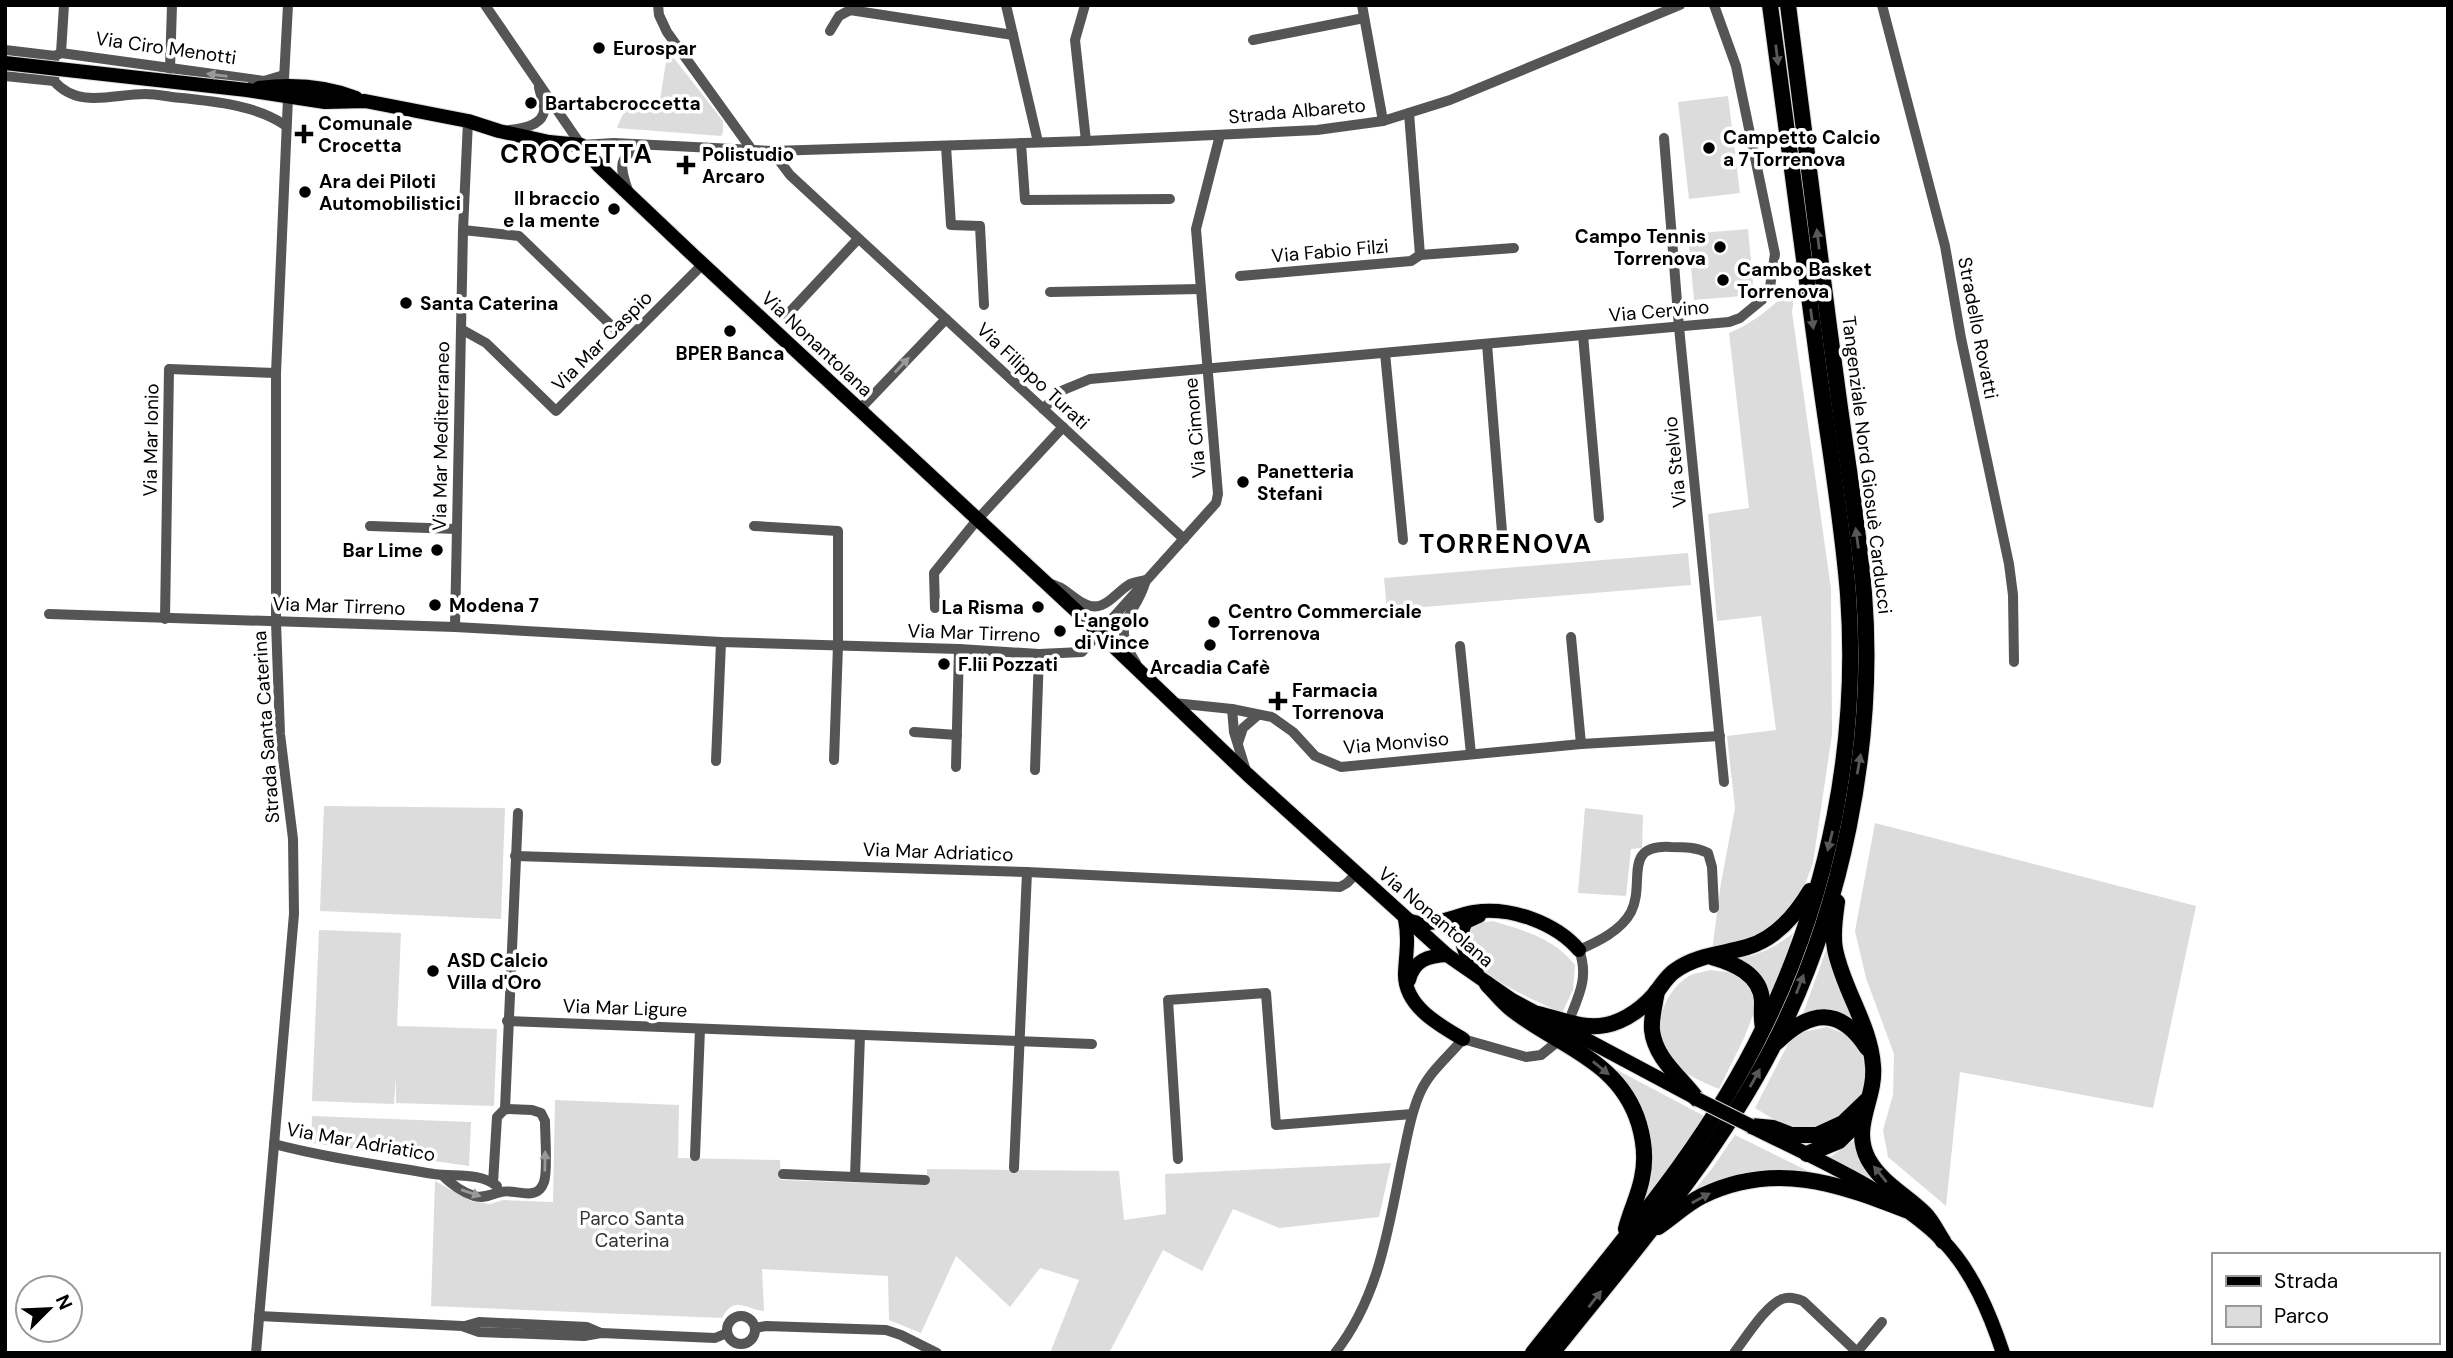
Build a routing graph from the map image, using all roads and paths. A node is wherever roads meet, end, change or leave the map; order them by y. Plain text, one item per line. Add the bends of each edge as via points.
1 (64, 5) edge
2 (172, 5) edge
3 (288, 5) edge
4 (485, 5) edge
5 (658, 5) edge
6 (1006, 5) edge
7 (1085, 5) edge
8 (1362, 5) edge
9 (1679, 5) edge
10 (1714, 5) edge
11 (1770, 5) edge
12 (1787, 5) edge
13 (1882, 5) edge
14 (1364, 19) junction
15 (830, 31) dead end
16 (1013, 35) junction
17 (1253, 40) dead end
18 (5, 50) edge
19 (58, 55) junction
20 (5, 63) edge
21 (170, 69) junction
22 (5, 76) edge
23 (54, 81) junction
24 (538, 81) junction
25 (285, 86) junction
26 (1792, 104) junction
27 (1409, 113) junction
28 (468, 121) junction
29 (1383, 121) junction
30 (285, 125) junction
31 (499, 131) junction
32 (1220, 135) junction
33 (1664, 138) dead end
34 (1086, 141) junction
35 (1038, 142) junction
36 (1021, 143) junction
37 (581, 145) junction
38 (647, 145) junction
39 (946, 146) junction
40 (752, 150) junction
41 (772, 151) junction
42 (630, 195) junction
43 (1170, 199) dead end
44 (463, 230) junction
45 (858, 239) junction
46 (1514, 248) dead end
47 (1420, 255) junction
48 (703, 264) junction
49 (1240, 276) dead end
50 (1200, 289) junction
51 (1050, 292) dead end
52 (984, 305) dead end
53 (788, 315) dead end
54 (946, 319) junction
55 (1679, 327) junction
56 (461, 329) junction
57 (617, 330) dead end
58 (1583, 335) junction
59 (1487, 344) junction
60 (1385, 353) junction
61 (1207, 369) junction
62 (276, 373) junction
63 (859, 410) junction
64 (1043, 410) junction
65 (1063, 427) junction
66 (1599, 518) dead end
67 (977, 520) junction
68 (370, 526) dead end
69 (754, 526) dead end
70 (457, 528) junction
71 (1502, 532) dead end
72 (1184, 539) junction
73 (1403, 540) dead end
74 (1146, 580) junction
75 (1045, 582) junction
76 (935, 608) dead end
77 (50, 614) dead end
78 (165, 619) junction
79 (276, 622) junction
80 (455, 627) junction
81 (1100, 633) junction
82 (1571, 637) dead end
83 (721, 642) junction
84 (838, 645) junction
85 (1460, 646) dead end
86 (959, 649) junction
87 (1039, 654) junction
88 (2014, 662) dead end
89 (1146, 677) junction
90 (1174, 703) junction
91 (1232, 709) junction
92 (1258, 715) junction
93 (914, 732) dead end
94 (957, 735) junction
95 (1720, 736) junction
96 (1238, 743) junction
97 (1581, 744) junction
98 (1471, 754) junction
99 (834, 760) dead end
100 (716, 761) dead end
101 (956, 767) dead end
102 (1035, 770) dead end
103 (1247, 775) junction
104 (1724, 782) dead end
105 (518, 813) dead end
106 (1842, 855) junction
107 (515, 856) junction
108 (1822, 871) junction
109 (1027, 872) junction
110 (1356, 874) junction
111 (1714, 908) dead end
112 (1487, 912) junction
113 (1405, 919) junction
114 (1579, 950) junction
115 (1447, 955) junction
116 (1709, 956) junction
117 (1485, 982) junction
118 (1657, 991) junction
119 (1408, 992) junction
120 (1572, 1013) dead end
121 (1538, 1014) junction
122 (508, 1021) junction
123 (700, 1029) junction
124 (1763, 1029) junction
125 (860, 1035) junction
126 (1463, 1039) junction
127 (1020, 1041) junction
128 (1557, 1042) dead end
129 (1092, 1044) dead end
130 (1773, 1046) junction
131 (1870, 1052) junction
132 (1697, 1099) junction
133 (1868, 1099) junction
134 (505, 1109) junction
135 (1412, 1115) junction
136 (1863, 1118) junction
137 (1751, 1126) junction
138 (274, 1144) junction
139 (1807, 1154) junction
140 (695, 1156) dead end
141 (1178, 1159) dead end
142 (1014, 1168) dead end
143 (783, 1174) dead end
144 (442, 1175) junction
145 (855, 1177) junction
146 (925, 1180) dead end
147 (493, 1183) junction
148 (503, 1191) junction
149 (1906, 1210) junction
150 (1645, 1236) junction
151 (1623, 1239) junction
152 (1943, 1241) junction
153 (259, 1316) junction
154 (1882, 1322) dead end
155 (755, 1328) junction
156 (727, 1333) junction
157 (1857, 1352) edge
158 (256, 1353) edge
159 (937, 1353) edge
160 (1335, 1353) edge
161 (1533, 1353) edge
162 (1552, 1353) edge
163 (1734, 1353) edge
164 (2003, 1353) edge

1 - 19 street
2 - 21 street
3 - 25 street, Strada Santa Caterina
4 - 24 street, Via Nonantolana
5 - 40 street via 667,32
6 - 16 street
7 - 34 street via 1075,40
8 - 14 street
9 - 27 street, Strada Albareto
10 - 55 street, Via Cervino via 1736,66 1775,254 1773,275 1762,300 1740,318
11 -> 26 highway, Tangenziale Nord Giosuè Carducci
12 - 26 highway, Tangenziale Nord Giosuè Carducci
13 - 88 street, Stradello Rovatti via 1945,246 2009,564
14 - 17 street
14 - 29 street
15 - 16 street via 839,16 850,10
16 - 35 street
18 - 19 street, Via Ciro Menotti
19 - 21 street, Via Ciro Menotti
19 - 23 street
20 - 25 main road, Via Ciro Menotti, bridge via 247,90
25 -> 21 street, Via Ciro Menotti
22 - 23 street
23 - 30 street via 73,97 145,94 220,103 250,109
24 - 31 street, Via Ciro Menotti via 544,112 540,121 522,129
24 - 37 street, Via Nonantolana
25 - 28 main road, Via Ciro Menotti via 325,102 365,101
25 - 30 street, Strada Santa Caterina
106 -> 26 highway, Tangenziale Nord Giosuè Carducci via 1861,751 1864,591
26 -> 108 highway, Tangenziale Nord Giosuè Carducci via 1848,594 1847,730
27 - 29 street, Strada Albareto
27 - 47 street
28 - 31 main road, Via Ciro Menotti
28 - 44 street, Via Mar Mediterraneo
29 - 32 street, Strada Albareto
30 - 62 street, Strada Santa Caterina
31 - 37 main road, Via Ciro Menotti
32 - 34 street, Strada Albareto
32 - 50 street, Via Cimone via 1196,229
33 - 55 street, Via Stelvio
34 - 35 street, Strada Albareto
35 - 36 street, Strada Albareto
36 - 39 street, Strada Albareto
36 - 43 street via 1025,200
37 - 38 street, Strada Albareto
37 - 42 main road, Via Nonantolana
38 - 40 street, Strada Albareto
38 - 42 street via 623,160
39 - 41 street, Strada Albareto
39 - 52 street via 951,225 980,226
40 - 41 street, Strada Albareto
41 - 45 street, Via Filippo Turati via 790,175
42 - 48 main road, Via Nonantolana
44 - 56 street, Via Mar Mediterraneo
44 - 57 street via 519,236
45 - 53 street
45 - 54 street, Via Filippo Turati
46 - 47 street, Via Fabio Filzi
47 - 49 street, Via Fabio Filzi via 1410,261
48 - 56 street, Via Mar Caspio via 556,411 486,343
48 - 63 main road, Via Nonantolana
50 - 51 street
50 - 61 street, Via Cimone
63 -> 54 street
54 - 64 street, Via Filippo Turati
55 - 58 street, Via Cervino
55 - 95 street, Via Stelvio
56 - 70 street, Via Mar Mediterraneo
58 - 59 street, Via Cervino
58 - 66 street, Via Cervino
59 - 60 street, Via Cervino
59 - 71 street
60 - 61 street, Via Cervino
60 - 73 street
61 - 64 street, Via Cervino via 1090,379 1061,391
61 - 72 street, Via Cimone via 1218,494 1216,503
62 - 78 street, Via Mar Ionio via 169,369
62 - 79 street, Strada Santa Caterina
63 - 67 main road, Via Nonantolana
64 - 65 street, Via Filippo Turati
65 - 67 street
65 - 72 street, Via Filippo Turati
67 - 75 main road, Via Nonantolana
67 - 76 street via 934,573
68 - 70 street
69 - 84 street via 838,531
70 - 80 street, Via Mar Mediterraneo
72 - 74 street, Via Cimone
74 - 75 street, Via Cimone via 1130,584 1109,603 1097,605 1081,602 1062,586
74 - 81 street, Via Cimone
74 - 89 street, Via Cimone via 1124,627 1127,645
75 - 81 main road, Via Nonantolana
77 - 78 street, Via Mar Tirreno
78 - 79 street, Via Mar Tirreno
79 - 80 street, Via Mar Tirreno
79 - 138 street, Strada Santa Caterina via 295,914
80 - 83 street, Via Mar Tirreno
81 - 87 street, Via Mar Tirreno via 1082,652
81 - 89 main road, Via Nonantolana
82 - 97 street
83 - 84 street, Via Mar Tirreno
83 - 100 street
84 - 86 street, Via Mar Tirreno
84 - 99 street
85 - 98 street, Via Monviso
86 - 87 street, Via Mar Tirreno
86 - 94 street
87 - 102 street
89 - 90 main road, Via Nonantolana
90 - 91 street, Via Monviso
90 - 103 main road, Via Nonantolana
91 - 92 street, Via Monviso
91 - 96 street
92 - 96 street via 1243,728
92 - 98 street, Via Monviso via 1272,717 1315,756 1341,767
93 - 94 street
94 - 101 street
95 - 97 street, Via Monviso
95 - 104 street, Via Stelvio
96 - 103 street
97 - 98 street, Via Monviso
103 - 110 main road, Via Nonantolana
105 - 107 street
130 -> 106 highway, Tangenziale Nord Giosuè Carducci via 1818,939
106 - 131 highway via 1835,947
107 - 109 street, Via Mar Adriatico
107 - 122 street
108 - 116 highway via 1779,930 1748,947
108 - 124 highway, Tangenziale Nord Giosuè Carducci via 1801,939
109 - 110 street, Via Mar Adriatico via 1340,887
109 - 127 street
110 - 113 main road, Via Nonantolana
111 - 114 street via 1708,853 1699,848 1658,846 1640,856 1636,897 1627,919
112 - 113 main road via 1430,924
112 - 114 main road via 1516,915 1562,932
112 - 117 main road via 1466,922 1462,933 1466,956
113 - 115 main road, Via Nonantolana
113 - 119 main road
114 - 120 street via 1585,978
115 - 117 main road, Via Nonantolana
115 - 119 main road via 1419,962 1410,975
116 - 118 highway via 1672,972
116 - 124 highway via 1751,975 1762,1001
117 - 121 main road, Via Nonantolana
117 -> 151 highway via 1513,1010 1581,1052 1625,1091 1636,1112 1644,1157
118 - 121 highway via 1630,1015 1604,1026 1580,1026
118 - 132 highway via 1652,1021 1655,1043
119 - 126 main road via 1435,1021
121 - 132 main road, Via Nonantolana
122 - 123 street, Via Mar Ligure
122 - 134 street
123 - 125 street, Via Mar Ligure
123 - 140 street, Via Mar Ligure
124 - 151 highway, Tangenziale Nord Giosuè Carducci via 1711,1121
125 - 127 street, Via Mar Ligure
125 - 145 street
126 - 128 street via 1526,1057 1541,1055
126 - 135 street via 1425,1083
127 - 129 street, Via Mar Ligure
127 - 142 street
130 - 131 highway via 1802,1021 1828,1017 1850,1027
150 -> 130 highway, Tangenziale Nord Giosuè Carducci via 1710,1152
131 - 133 highway via 1873,1076
132 - 137 main road, Via Nonantolana, bridge
133 - 136 highway
133 - 137 highway via 1843,1123 1817,1135 1791,1135
134 - 147 street via 497,1117
148 -> 134 street, Via Mar Adriatico via 530,1195 545,1182 545,1121 541,1113
135 - 141 street via 1276,1125 1266,993 1168,1000
135 - 160 street via 1380,1263 1367,1301
136 - 139 highway via 1839,1141
152 -> 136 highway via 1928,1217 1884,1181 1868,1160 1862,1144
137 - 139 main road, Via Nonantolana
138 - 144 street, Via Mar Adriatico
138 - 153 street, Strada Santa Caterina
139 - 149 main road, Via Nonantolana
143 - 145 street
144 - 147 street, Via Mar Adriatico
144 -> 148 street, Via Mar Adriatico via 477,1197
145 - 146 street
147 - 148 street, Via Mar Adriatico
150 -> 149 highway via 1702,1196 1776,1177 1820,1181
149 - 152 main road, Via Nonantolana
162 -> 150 highway, Tangenziale Nord Giosuè Carducci
151 - 161 highway, Tangenziale Nord Giosuè Carducci
152 - 164 main road, Via Nonantolana via 1983,1302
153 - 156 street via 587,1327 601,1333 715,1338
153 - 158 street, Strada Santa Caterina
154 - 157 street
155 - 156 street via 753,1338 744,1344 733,1342
155 - 156 street via 747,1316 736,1316 728,1323
155 - 159 street via 886,1330
157 - 163 street via 1794,1297 1772,1304

